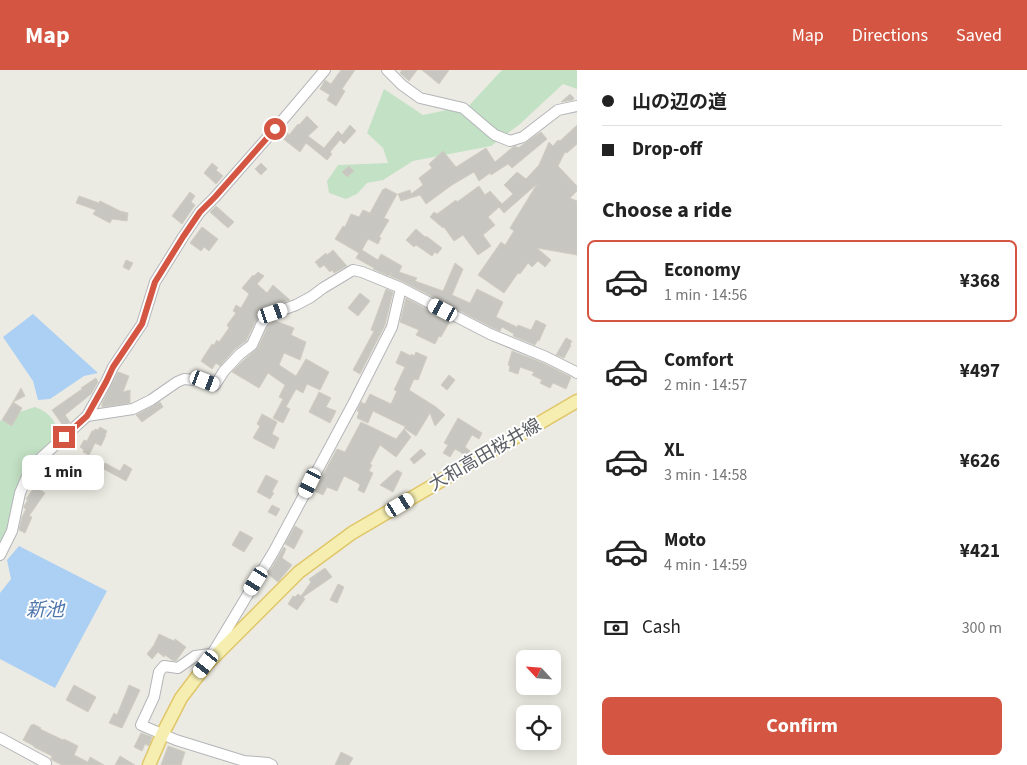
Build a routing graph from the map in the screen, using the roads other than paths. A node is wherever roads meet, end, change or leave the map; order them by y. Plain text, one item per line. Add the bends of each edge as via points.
1 (325, 70) edge
2 (387, 70) edge
3 (577, 106) edge
4 (401, 288) junction
5 (576, 370) edge
6 (577, 401) edge
7 (87, 416) junction
8 (0, 555) edge
9 (208, 660) junction
10 (162, 735) junction
11 (0, 738) edge
12 (243, 763) edge
13 (45, 765) edge
14 (149, 765) edge
15 (272, 765) edge

1 - 7 street via 200,212 155,282 142,324 118,359
2 - 3 street via 420,98 464,108 495,135 510,141 523,137 558,110
4 - 5 street via 490,334
4 - 7 street via 353,270 296,305 268,315 252,345 224,371 215,385 184,379 133,409
4 - 9 street via 392,327 354,402 274,551
6 - 9 main road, 大和高田桜井線 via 352,533 299,572
7 - 8 street via 31,467 20,493 12,531
9 - 10 main road, 大和高田桜井線 via 181,698
9 - 10 street via 195,656 178,668 164,666 159,672 154,697 141,725
10 - 12 street
10 - 14 main road, 大和高田桜井線
11 - 13 street
12 - 15 street

